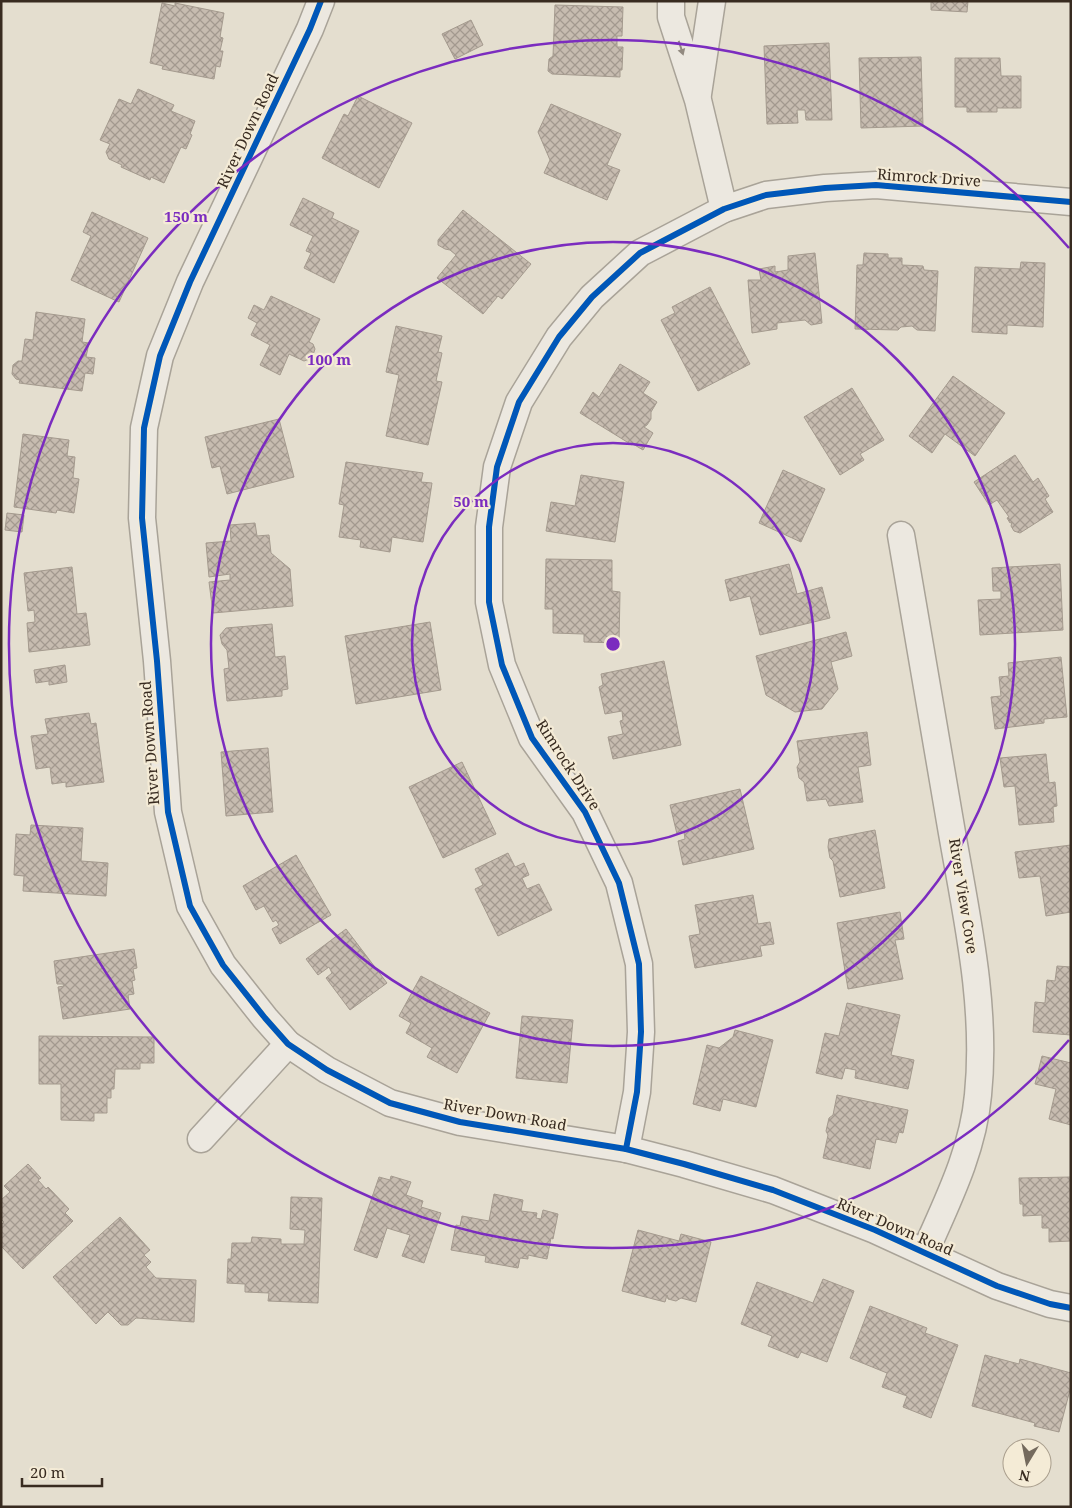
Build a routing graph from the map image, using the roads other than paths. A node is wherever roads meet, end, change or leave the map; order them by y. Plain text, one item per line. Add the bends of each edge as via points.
1 (321, 1) edge
2 (670, 1) edge
3 (712, 1) edge
4 (698, 100) junction
5 (1071, 202) edge
6 (724, 209) junction
7 (901, 535) dead end
8 (288, 1044) junction
9 (201, 1139) dead end
10 (626, 1149) junction
11 (925, 1252) junction
12 (1071, 1308) edge

1 - 8 street, River Down Road via 190,282 160,356 144,428 142,518 172,831 190,906 223,965
2 -> 4 street via 671,16
3 - 4 street
4 - 6 street
5 - 6 street, Rimrock Drive via 876,185 766,194
6 - 10 street, Rimrock Drive via 640,253 592,296 558,337 519,402 497,468 489,527 489,602 502,665 532,738 585,812 619,883 639,964 641,1032 637,1092
7 - 11 street, River View Cove via 972,946 981,1032 978,1096 969,1141 956,1182
8 - 9 street
8 - 10 street, River Down Road via 327,1070 390,1103 460,1122
10 - 11 street, River Down Road via 773,1190
11 - 12 street, River Down Road via 997,1286

